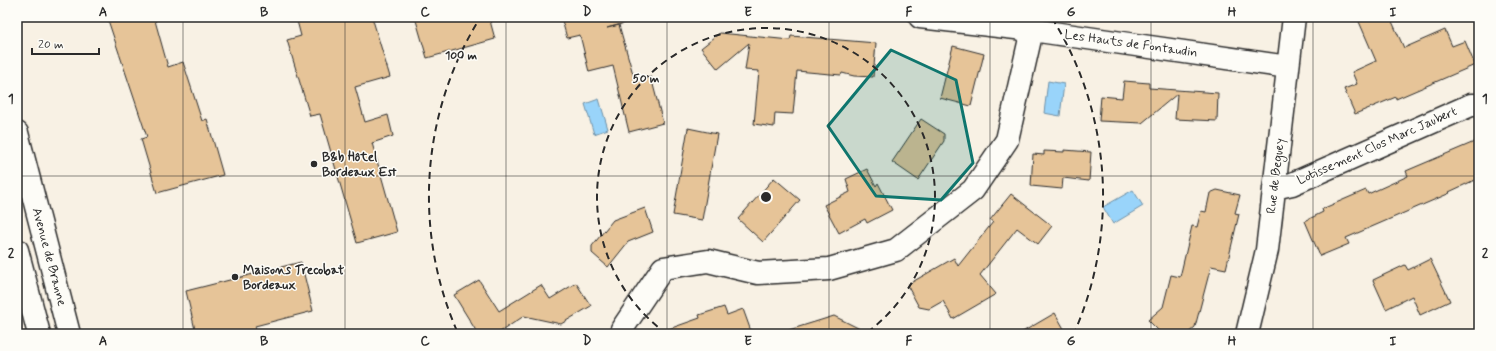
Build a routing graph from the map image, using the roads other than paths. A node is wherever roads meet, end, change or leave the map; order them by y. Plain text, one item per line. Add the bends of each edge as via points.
1 (920, 17) edge
2 (1294, 17) edge
3 (1033, 23) edge
4 (1288, 67) junction
5 (1479, 105) edge
6 (17, 133) edge
7 (1274, 188) junction
8 (17, 250) edge
9 (39, 334) edge
10 (69, 334) edge
11 (623, 334) edge
12 (1247, 334) edge

1 - 3 street, Les Hauts de Fontaudin
2 - 4 street, Rue de Beguey
3 - 4 street, Les Hauts de Fontaudin
3 - 11 street via 1007,140 973,190 896,250 829,269 758,273 708,261 663,268 622,329
4 - 7 street, Rue de Beguey
5 - 7 street, Lotissement Clos Marc Jaubert via 1471,105 1292,184
6 - 10 street, Avenue de Branne
7 - 12 street, Rue de Beguey via 1267,250
8 - 9 street

